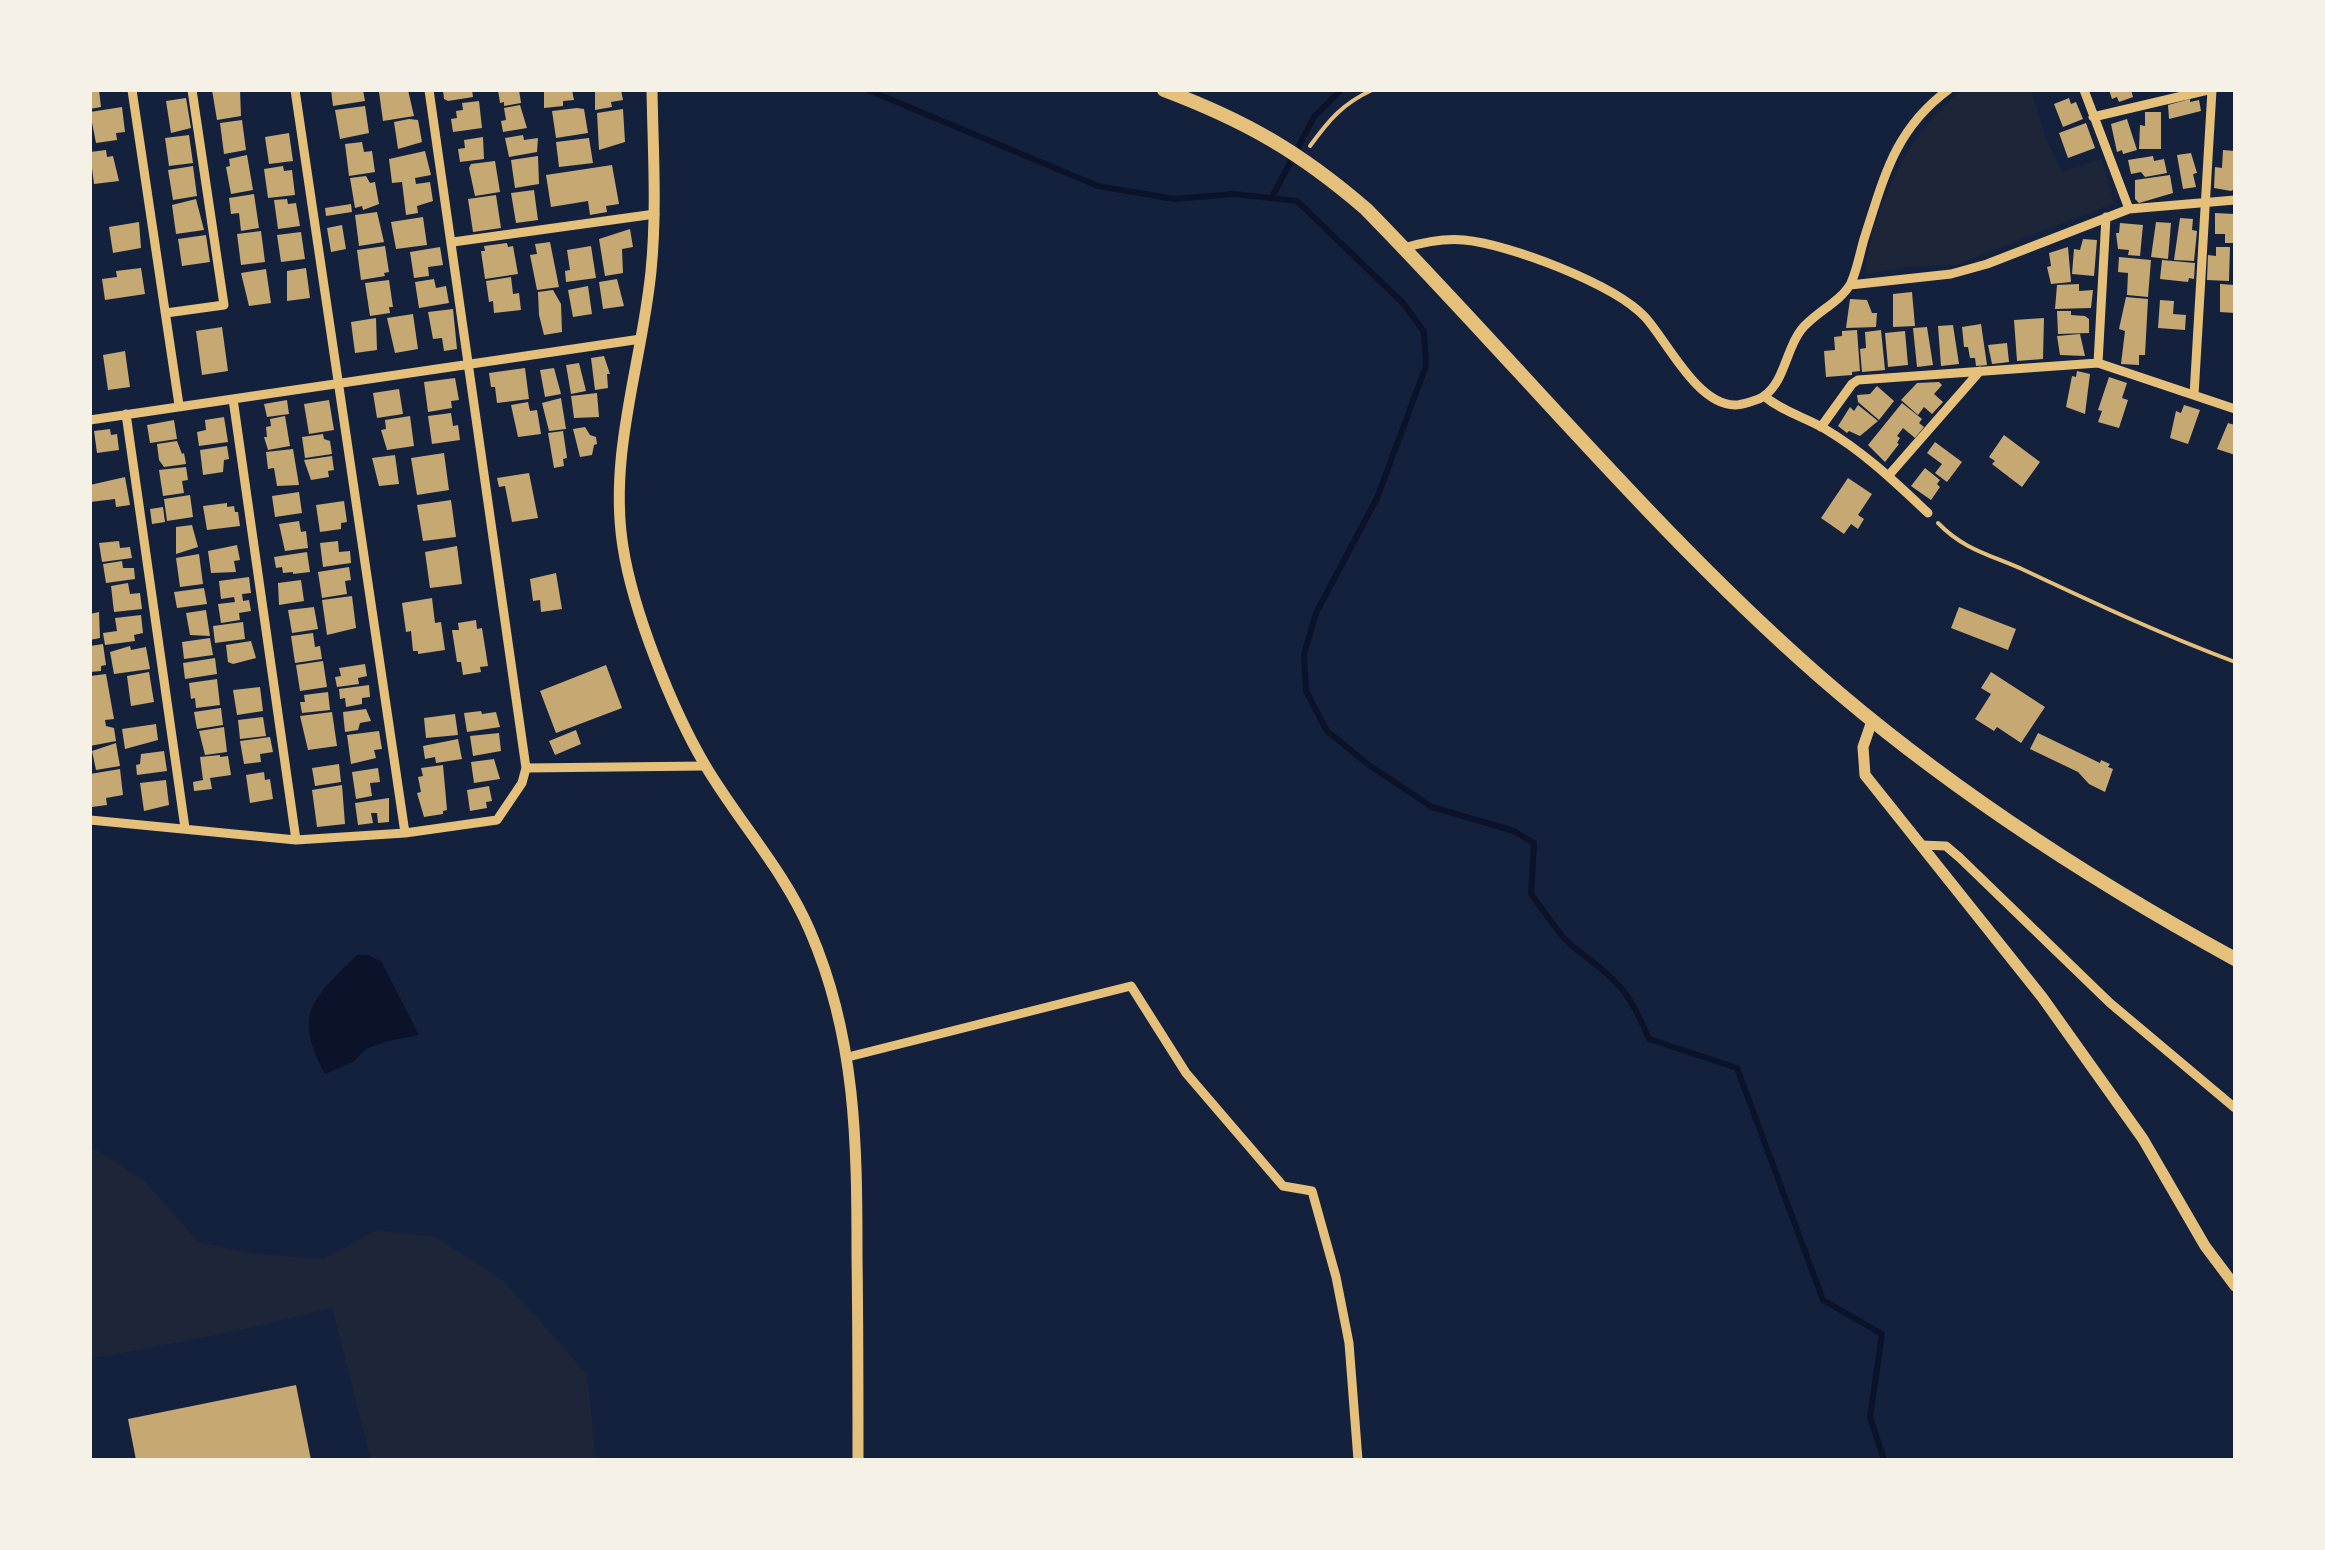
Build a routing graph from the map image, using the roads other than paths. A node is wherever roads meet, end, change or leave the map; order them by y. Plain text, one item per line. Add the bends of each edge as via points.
1 (132, 90) edge
2 (192, 90) edge
3 (295, 90) edge
4 (430, 90) edge
5 (652, 90) edge
6 (1164, 90) edge
7 (1948, 90) edge
8 (2084, 90) edge
9 (2210, 90) edge
10 (2093, 117) junction
11 (2235, 200) edge
12 (2206, 204) junction
13 (2129, 209) junction
14 (655, 214) junction
15 (2106, 218) junction
16 (453, 242) junction
17 (1404, 248) junction
18 (1850, 285) junction
19 (166, 314) junction
20 (641, 339) junction
21 (2098, 363) junction
22 (469, 365) junction
23 (1980, 372) junction
24 (338, 384) junction
25 (2194, 395) junction
26 (1764, 396) junction
27 (233, 399) junction
28 (179, 405) junction
29 (2235, 409) edge
30 (126, 414) junction
31 (90, 420) edge
32 (1821, 426) junction
33 (1889, 476) junction
34 (1928, 513) road end
35 (1872, 720) junction
36 (705, 766) junction
37 (526, 768) junction
38 (90, 820) edge
39 (185, 828) junction
40 (406, 833) junction
41 (296, 840) junction
42 (1921, 845) junction
43 (2235, 959) edge
44 (848, 1057) junction
45 (2235, 1108) edge
46 (2235, 1286) edge
47 (858, 1460) edge
48 (1358, 1460) edge

1 - 19 street
2 - 19 street via 224,305
3 - 24 street
4 - 16 street
5 - 14 street
6 - 17 main road via 1258,129 1302,157
7 - 18 street via 1891,154
8 - 10 street
9 - 10 street
9 - 12 street
10 - 13 street
11 - 12 street
12 - 13 street
12 - 25 street
13 - 15 street
14 - 16 street
14 - 20 street
15 - 18 street via 1950,274
15 - 21 street
16 - 22 street
17 - 26 street via 1466,240 1590,281 1644,317 1713,398 1734,406
17 - 35 main road via 1726,589
18 - 26 street via 1800,331
19 - 28 street
20 - 22 street
20 - 36 street via 618,477 623,549 662,673
21 - 23 street
21 - 25 street
22 - 24 street
22 - 37 street
23 - 32 street via 1858,380
23 - 33 street
24 - 27 street
24 - 40 street
25 - 29 street
26 - 32 street
27 - 28 street
27 - 41 street
28 - 30 street
30 - 31 street
30 - 39 street
32 - 33 street
33 - 34 street
35 - 42 street via 1862,747 1865,774
35 - 43 main road via 2048,848
36 - 37 street
36 - 44 street via 809,928
37 - 40 street via 497,820
38 - 39 street
39 - 41 street
40 - 41 street
42 - 45 street via 1946,846 2110,1003
42 - 46 street via 2042,996
44 - 47 street via 857,1131
44 - 48 street via 1131,986 1186,1073 1283,1186 1312,1191 1349,1343

